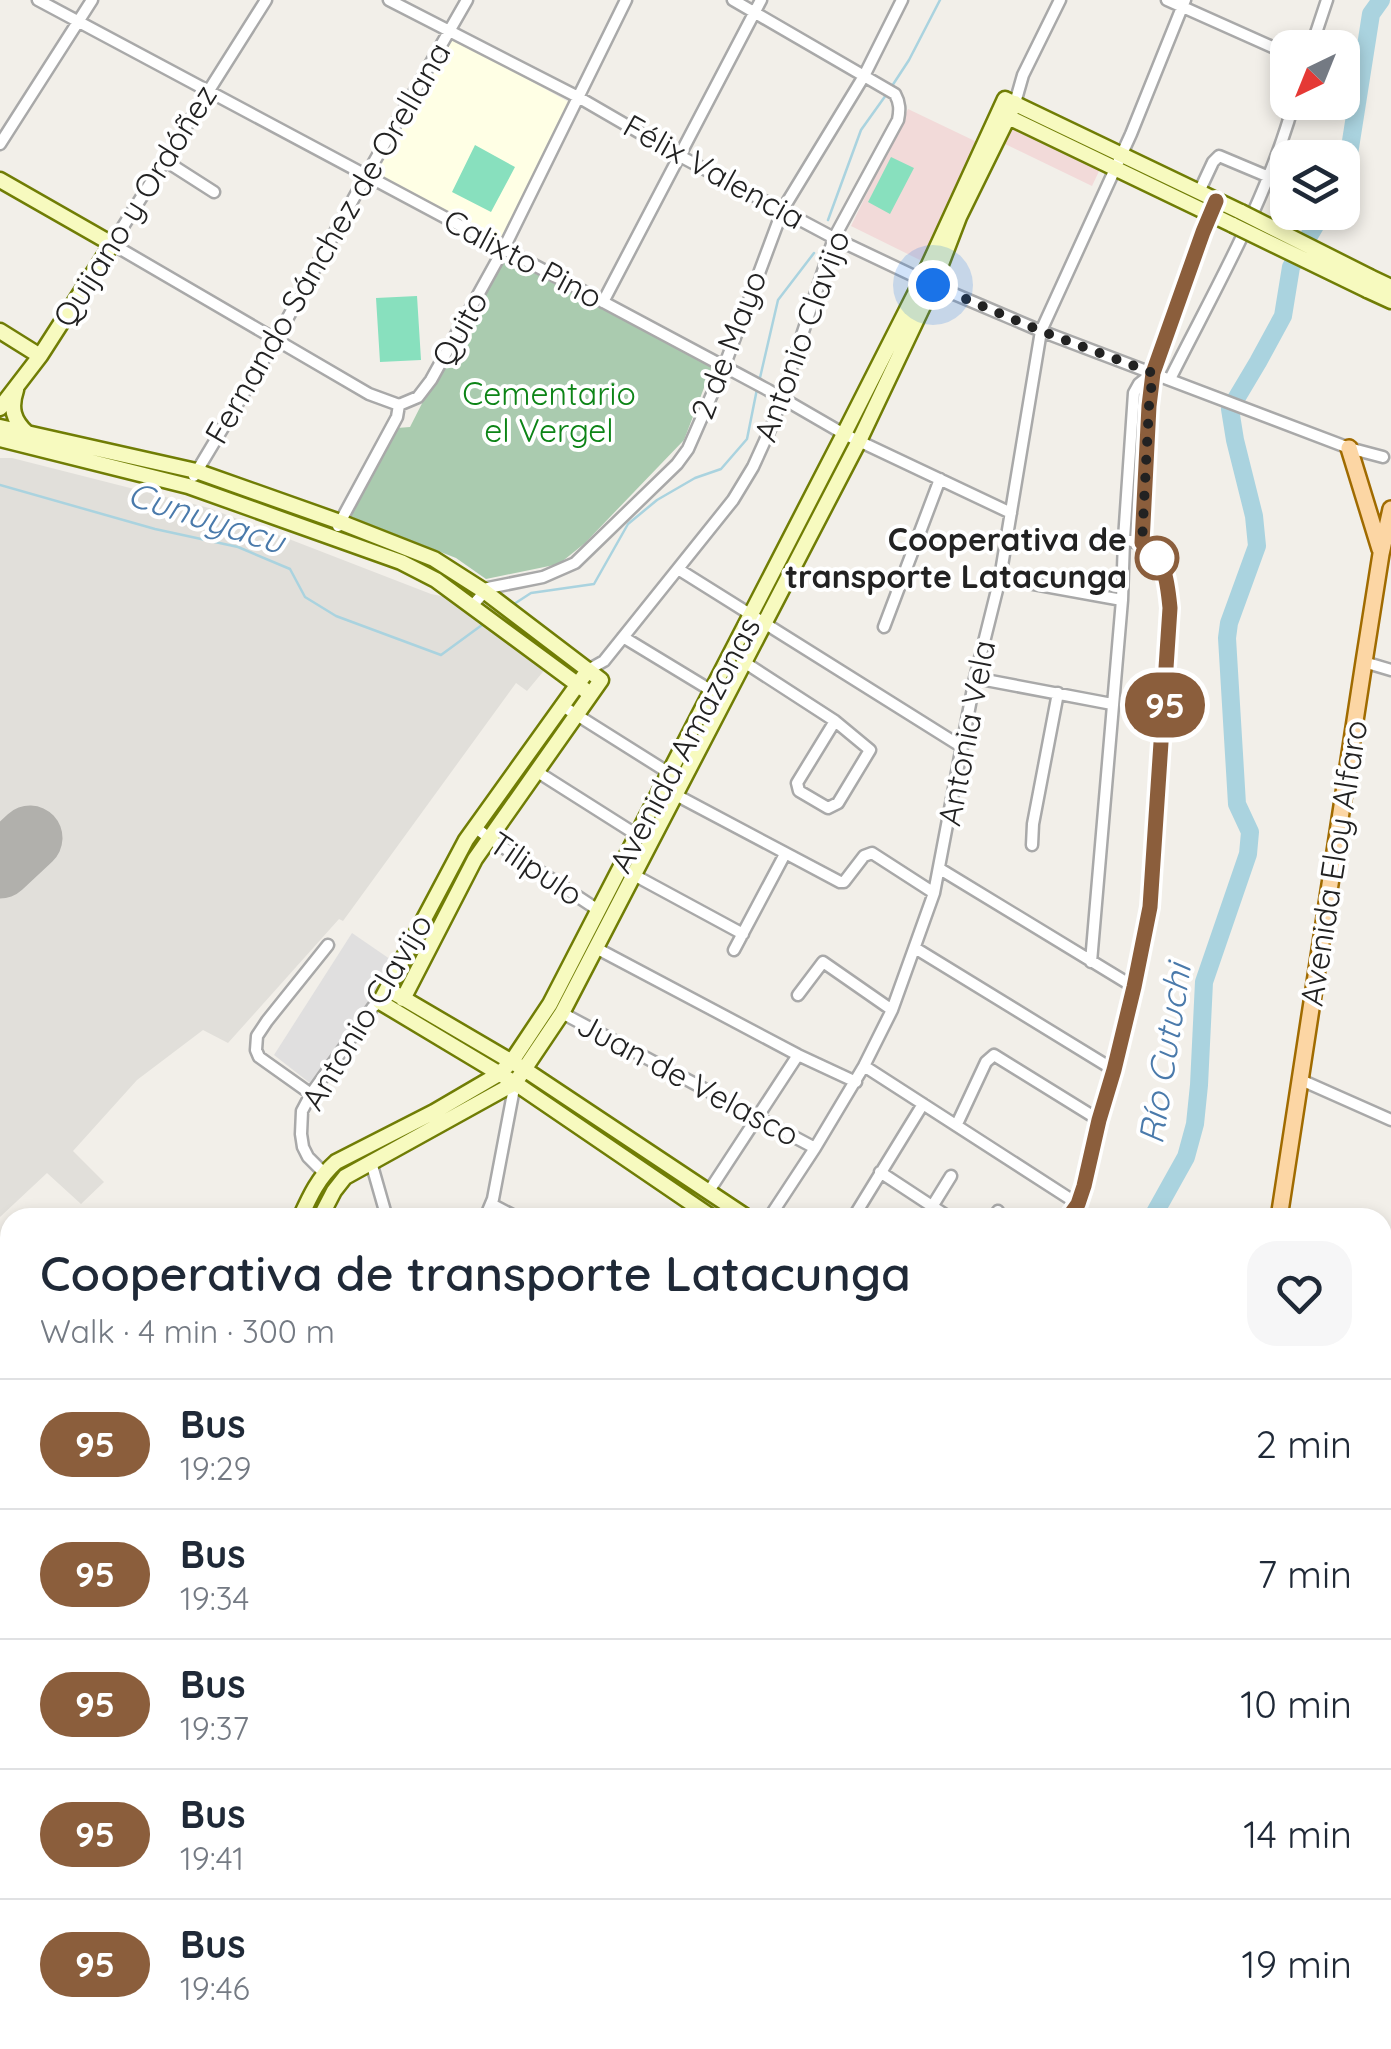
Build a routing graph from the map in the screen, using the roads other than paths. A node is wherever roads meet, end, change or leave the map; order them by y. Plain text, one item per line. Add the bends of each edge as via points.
1 (38, 0) edge
2 (92, 0) edge
3 (266, 0) edge
4 (389, 0) edge
5 (467, 0) edge
6 (626, 0) edge
7 (733, 0) edge
8 (761, 0) edge
9 (902, 0) edge
10 (1060, 0) edge
11 (1167, 0) edge
12 (1327, 0) edge
13 (1184, 4) edge
14 (755, 12) junction
15 (78, 22) junction
16 (1316, 30) edge
17 (450, 33) junction
18 (1270, 45) edge
19 (864, 76) junction
20 (208, 90) junction
21 (578, 97) junction
22 (1007, 108) junction
23 (1289, 120) edge
24 (0, 144) edge
25 (678, 154) junction
26 (1122, 154) junction
27 (164, 160) junction
28 (1115, 169) junction
29 (366, 176) junction
30 (1269, 177) junction
31 (0, 180) edge
32 (214, 192) dead end
33 (1199, 192) junction
34 (1214, 208) junction
35 (783, 209) junction
36 (834, 238) junction
37 (112, 244) junction
38 (504, 248) junction
39 (927, 282) junction
40 (1369, 283) junction
41 (1391, 287) edge
42 (603, 302) junction
43 (1391, 302) edge
44 (0, 331) edge
45 (1041, 331) junction
46 (276, 341) junction
47 (40, 356) junction
48 (724, 368) junction
49 (1148, 371) junction
50 (1176, 381) junction
51 (17, 385) junction
52 (781, 398) junction
53 (399, 406) junction
54 (0, 408) edge
55 (0, 427) edge
56 (28, 433) junction
57 (844, 434) junction
58 (0, 439) edge
59 (859, 441) junction
60 (1349, 448) junction
61 (1383, 457) dead end
62 (196, 472) junction
63 (940, 480) junction
64 (188, 486) junction
65 (1391, 510) edge
66 (1011, 512) junction
67 (337, 530) junction
68 (1124, 539) junction
69 (1142, 543) junction
70 (1384, 562) edge
71 (678, 568) junction
72 (1000, 578) junction
73 (484, 591) junction
74 (1122, 600) junction
75 (477, 609) junction
76 (758, 620) junction
77 (884, 626) dead end
78 (623, 637) junction
79 (744, 662) junction
80 (1364, 662) junction
81 (1391, 670) edge
82 (594, 675) junction
83 (976, 678) junction
84 (577, 684) junction
85 (712, 691) junction
86 (1058, 693) junction
87 (590, 694) junction
88 (1112, 704) junction
89 (562, 705) junction
90 (576, 715) junction
91 (835, 721) junction
92 (962, 747) junction
93 (536, 771) junction
94 (669, 773) junction
95 (676, 795) junction
96 (475, 827) junction
97 (637, 836) junction
98 (489, 838) junction
99 (1032, 845) dead end
100 (786, 854) junction
101 (940, 869) junction
102 (634, 876) junction
103 (934, 892) junction
104 (598, 910) junction
105 (743, 934) junction
106 (328, 946) dead end
107 (596, 948) junction
108 (915, 948) junction
109 (734, 950) dead end
110 (1092, 962) junction
111 (1134, 987) junction
112 (384, 995) junction
113 (798, 995) dead end
114 (403, 999) junction
115 (892, 1010) junction
116 (562, 1013) junction
117 (798, 1055) junction
118 (518, 1065) junction
119 (864, 1066) junction
120 (1114, 1070) junction
121 (499, 1074) junction
122 (1301, 1080) junction
123 (856, 1082) junction
124 (515, 1083) junction
125 (311, 1094) junction
126 (924, 1104) junction
127 (758, 1117) junction
128 (1099, 1120) junction
129 (1391, 1120) edge
130 (957, 1124) junction
131 (815, 1148) junction
132 (372, 1162) junction
133 (324, 1172) junction
134 (880, 1172) junction
135 (951, 1176) dead end
136 (709, 1190) junction
137 (491, 1204) junction
138 (1078, 1204) junction
139 (932, 1206) junction
140 (304, 1208) edge
141 (325, 1208) edge
142 (384, 1208) edge
143 (489, 1208) edge
144 (499, 1208) edge
145 (698, 1208) edge
146 (734, 1208) edge
147 (776, 1208) edge
148 (859, 1208) edge
149 (935, 1208) edge
150 (1075, 1208) edge
151 (1281, 1208) edge

1 - 15 street, Calixto Pino
2 - 15 street
3 - 20 street, Quijano y Ordóñez
4 - 17 street, Félix Valencia
5 - 17 street, Fernando Sánchez de Orellana
6 - 21 street, Quito
7 - 14 street
8 - 14 street
9 - 19 street, 2 de Mayo
10 - 22 street, Avenida Amazonas
11 - 13 street
12 - 16 street
13 - 18 street
13 - 26 street, Antonia Vela
14 - 19 street
14 - 25 street
15 - 20 street, Calixto Pino
15 - 24 street
17 - 21 street, Félix Valencia
17 - 29 street, Fernando Sánchez de Orellana
19 - 35 street, 2 de Mayo
19 - 36 street, Antonio Clavijo via 895,94 898,120
20 - 27 street, Quijano y Ordóñez
20 - 29 street, Calixto Pino
21 - 25 street, Félix Valencia
21 - 38 street, Quito
22 - 26 main road
22 - 28 main road
22 - 39 main road, Avenida Amazonas
23 - 30 street
25 - 35 street, Félix Valencia
25 - 42 street
26 - 28 street, Antonia Vela
26 - 33 main road
27 - 32 street
27 - 37 street, Quijano y Ordóñez
28 - 34 main road
28 - 45 street, Antonia Vela
29 - 38 street, Calixto Pino
29 - 46 street, Fernando Sánchez de Orellana
30 - 33 street via 1219,156
30 - 50 street
31 - 37 main road
33 - 34 main road
34 - 40 main road, bridge
34 - 49 street
35 - 36 street, Félix Valencia
35 - 48 street, 2 de Mayo
36 - 39 street, Félix Valencia
36 - 52 street, Antonio Clavijo
37 - 46 street
37 - 47 main road, Quijano y Ordóñez
38 - 42 street, Calixto Pino
38 - 53 street, Quito via 424,391
39 - 45 street, Félix Valencia
39 - 57 main road, Avenida Amazonas
39 - 59 main road, Avenida Amazonas
40 - 41 main road
40 - 43 main road
42 - 48 street, Calixto Pino
44 - 47 main road
45 - 49 street, Félix Valencia
45 - 66 street, Antonia Vela
46 - 53 street
46 - 62 street, Fernando Sánchez de Orellana
47 - 51 main road, Quijano y Ordóñez
48 - 52 street, Calixto Pino
48 - 73 street, 2 de Mayo via 677,464 585,555 555,574
49 - 50 street, Félix Valencia
49 - 68 street via 1134,394
49 - 69 street
50 - 60 street, Félix Valencia
51 - 54 main road, Quijano y Ordóñez
51 - 56 main road via 14,416
52 - 57 street, Calixto Pino
52 - 71 street, Antonio Clavijo via 764,446 733,500
53 - 67 street, Quito
55 - 56 main road
56 - 62 main road
57 - 59 street, Calixto Pino
57 - 76 main road, Avenida Amazonas
58 - 64 main road
59 - 63 street, Calixto Pino
59 - 76 main road, Avenida Amazonas
60 - 61 street, Félix Valencia
60 - 70 main road
62 - 64 street, Fernando Sánchez de Orellana
62 - 67 main road
63 - 66 street, Calixto Pino
63 - 77 street
64 - 67 main road
65 - 70 main road, Avenida Eloy Alfaro
66 - 72 street, Antonia Vela
67 - 73 main road via 434,560
67 - 75 main road via 436,580
68 - 69 street
68 - 74 street
69 - 111 street via 1164,571 1170,608 1150,907
70 - 80 main road, Avenida Eloy Alfaro
71 - 76 street
71 - 78 street, Antonio Clavijo
72 - 74 street
72 - 83 street, Antonia Vela
73 - 75 street
73 - 82 main road
74 - 88 street
75 - 84 main road
76 - 79 main road, Avenida Amazonas
76 - 85 main road, Avenida Amazonas
76 - 92 street
78 - 82 street, Antonio Clavijo
78 - 85 street
79 - 91 street
79 - 95 main road, Avenida Amazonas
80 - 81 street
80 - 122 main road, Avenida Eloy Alfaro
82 - 84 main road, Antonio Clavijo
82 - 87 main road, Antonio Clavijo
83 - 86 street
83 - 92 street, Antonia Vela
84 - 87 main road
84 - 89 main road, Antonio Clavijo
85 - 94 main road, Avenida Amazonas
86 - 88 street
86 - 99 street
87 - 90 main road, Antonio Clavijo
88 - 110 street
89 - 90 street
89 - 96 main road, Antonio Clavijo
90 - 93 main road, Antonio Clavijo
90 - 94 street
91 - 91 street via 870,750 838,804 828,808 796,783
92 - 101 street, Antonia Vela
93 - 97 street
93 - 98 main road, Antonio Clavijo
94 - 97 main road, Avenida Amazonas
95 - 100 street
95 - 102 main road, Avenida Amazonas
96 - 98 street, Tilipulo
96 - 112 main road, Antonio Clavijo
97 - 104 main road, Avenida Amazonas
98 - 104 street, Tilipulo
98 - 114 main road, Antonio Clavijo
100 - 103 street via 842,882 864,856 876,854
100 - 105 street
101 - 103 street, Antonia Vela
101 - 110 street
102 - 105 street
102 - 107 main road, Avenida Amazonas
103 - 108 street, Antonia Vela
104 - 118 main road, Avenida Amazonas
105 - 109 street
106 - 125 street via 257,1036 260,1057
107 - 116 main road, Avenida Amazonas
107 - 117 street
108 - 115 street, Antonia Vela
108 - 120 street
110 - 111 street
111 - 120 street
112 - 114 main road
112 - 121 main road
112 - 125 street, Antonio Clavijo
113 - 115 street via 823,962
114 - 118 main road
115 - 119 street, Antonia Vela
116 - 118 main road, Avenida Amazonas
116 - 127 street, Juan de Velasco
117 - 123 street
117 - 127 street
118 - 121 main road, Avenida Amazonas
118 - 124 main road
118 - 136 main road
119 - 123 street, Antonia Vela
119 - 126 street
120 - 128 street
121 - 124 main road
121 - 133 main road, Avenida Amazonas
122 - 129 street
122 - 151 main road, Avenida Eloy Alfaro
123 - 131 street, Antonia Vela
124 - 132 main road
124 - 137 street
124 - 145 main road
125 - 133 street, Antonio Clavijo via 301,1134 308,1157
126 - 130 street
126 - 134 street
127 - 131 street, Juan de Velasco
127 - 136 street
128 - 130 street via 991,1056
128 - 138 street
130 - 138 street
131 - 147 street, Antonia Vela
132 - 141 main road via 346,1177
132 - 142 street
133 - 140 main road
134 - 139 street
134 - 148 street
135 - 139 street
136 - 146 main road
137 - 143 street
137 - 144 street
138 - 150 street
139 - 149 street

